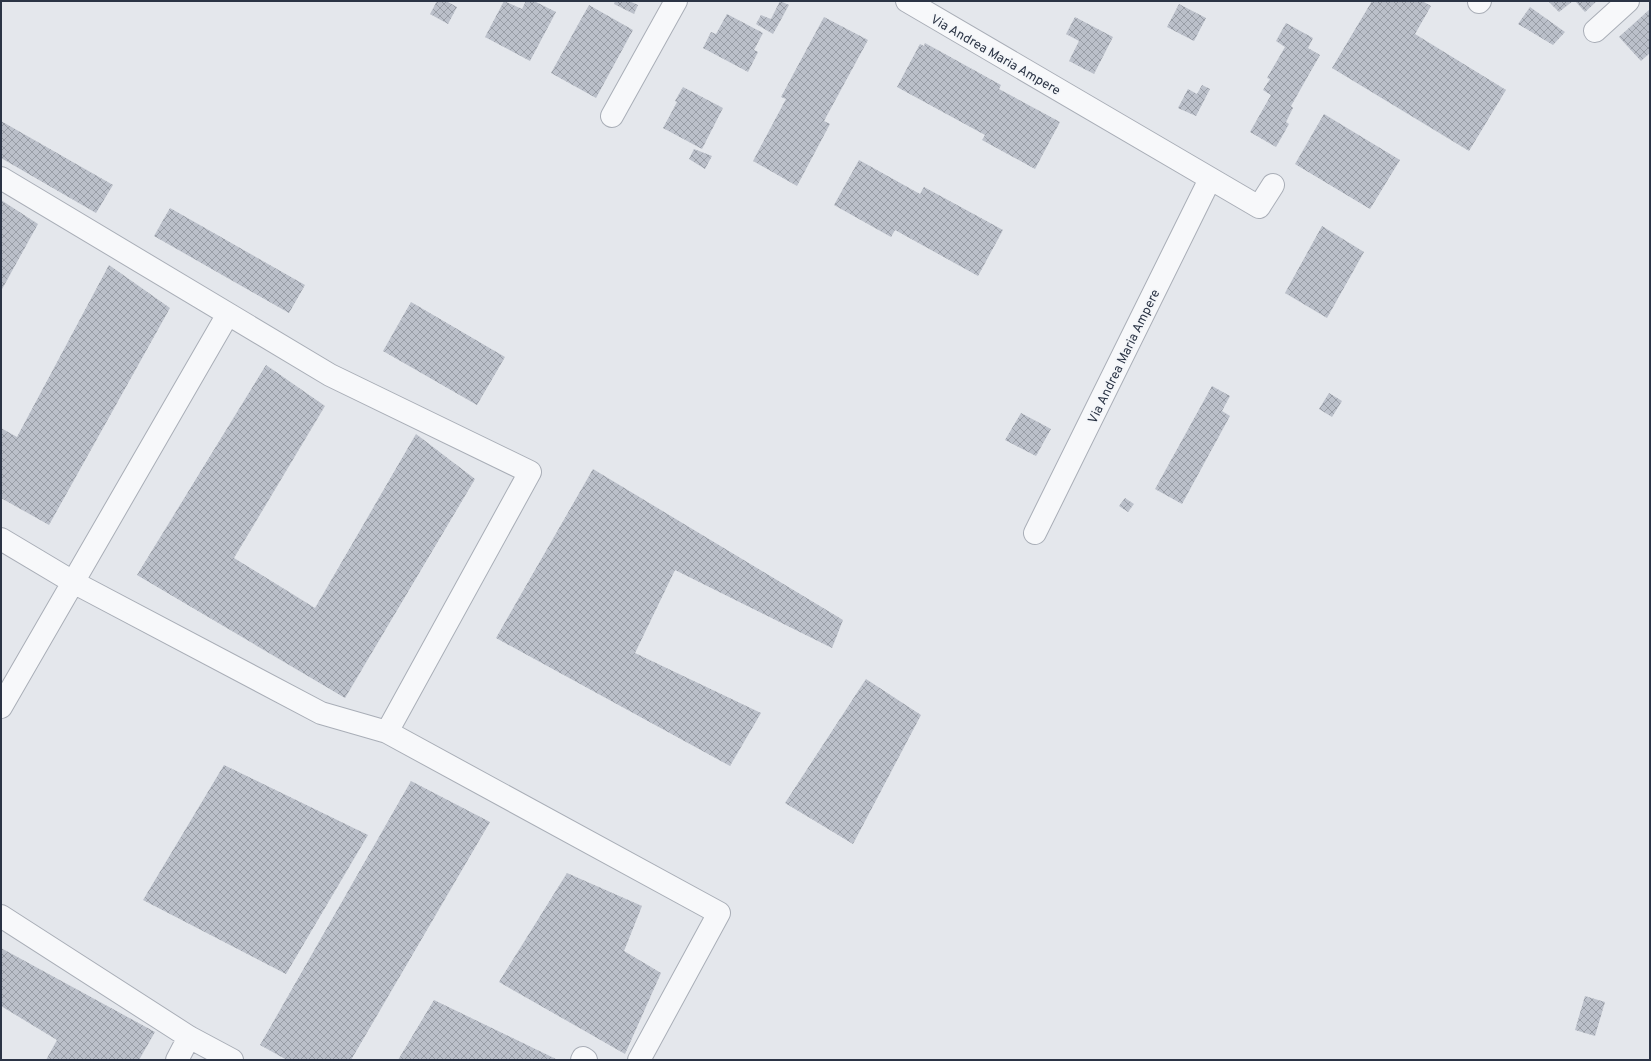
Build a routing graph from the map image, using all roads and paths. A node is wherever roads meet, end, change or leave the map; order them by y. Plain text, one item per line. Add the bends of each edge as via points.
1 (676, 1) edge
2 (907, 1) edge
3 (1628, 1) edge
4 (1595, 31) dead end
5 (612, 116) dead end
6 (1, 178) edge
7 (1210, 179) junction
8 (1272, 185) dead end
9 (228, 314) junction
10 (1035, 533) dead end
11 (1, 539) edge
12 (73, 582) junction
13 (1, 707) edge
14 (387, 732) junction
15 (1, 916) edge
16 (189, 1037) junction
17 (176, 1060) edge
18 (232, 1060) edge
19 (582, 1060) edge
20 (586, 1060) edge
21 (639, 1060) edge

1 - 5 street
2 - 7 street, Via Andrea Maria Ampere
3 - 4 street
6 - 9 street
7 - 8 street, Via Andrea Maria Ampere via 1259,207
7 - 10 street, Via Andrea Maria Ampere
9 - 12 street
9 - 14 street via 330,375 530,472
11 - 12 street
12 - 13 street
12 - 14 street via 321,713
14 - 21 street via 719,913
15 - 16 street
16 - 17 street
16 - 18 street
19 - 20 street

